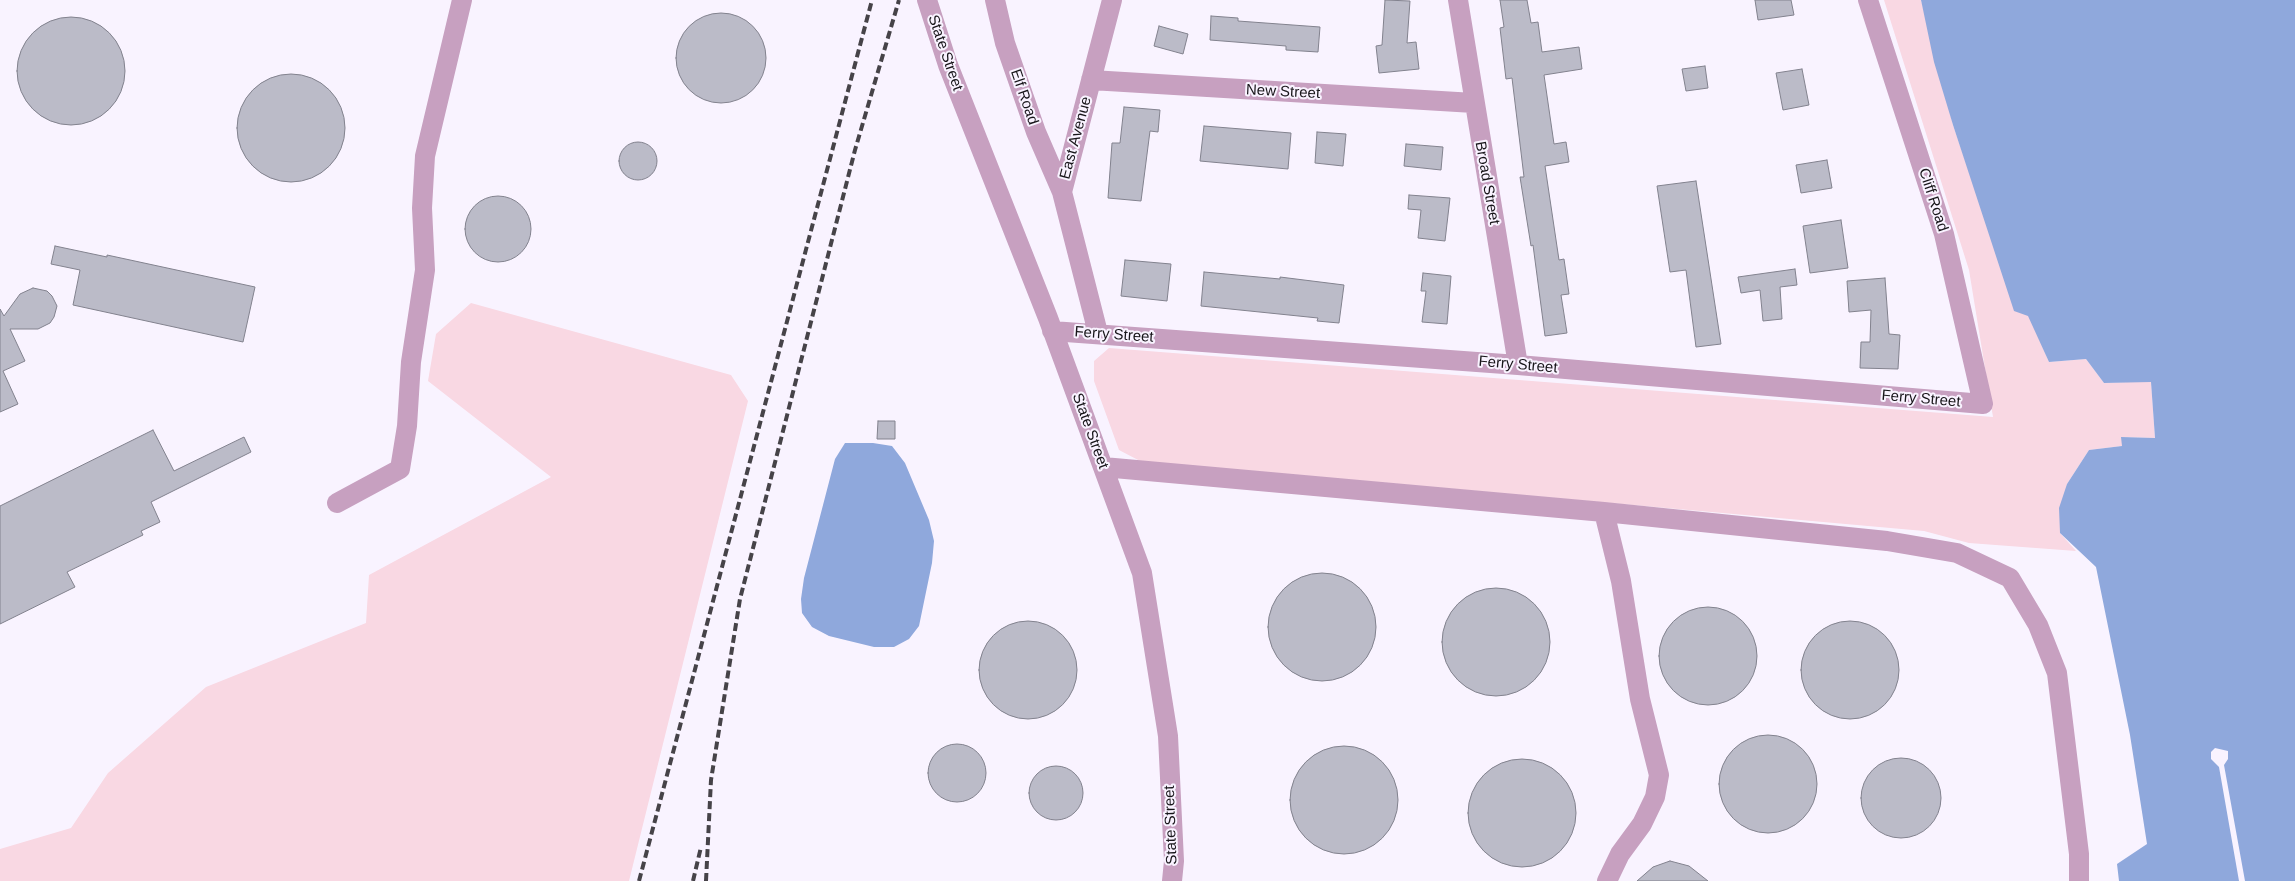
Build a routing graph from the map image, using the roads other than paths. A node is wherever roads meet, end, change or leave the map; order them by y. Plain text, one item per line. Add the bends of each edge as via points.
1 (462, 0) edge
2 (927, 0) edge
3 (995, 0) edge
4 (1112, 0) edge
5 (1458, 0) edge
6 (1868, 0) edge
7 (1091, 80) junction
8 (1474, 103) junction
9 (1062, 192) junction
10 (1052, 330) junction
11 (1098, 333) junction
12 (1518, 365) junction
13 (1983, 404) joint
14 (1103, 468) junction
15 (337, 503) dead end
16 (1604, 512) junction
17 (1172, 881) edge
18 (1608, 881) edge
19 (2079, 881) edge

1 - 15 street via 425,156 422,208 425,270 410,362 400,469
2 - 10 street, State Street via 948,65
3 - 9 street, Elf Road via 1005,43 1036,132
4 - 7 street, East Avenue
5 - 8 street, Broad Street
6 - 13 street, Cliff Road via 1944,234
7 - 8 street, New Street
7 - 9 street, East Avenue
8 - 12 street, Broad Street
9 - 11 street, East Avenue
10 - 11 street, Ferry Street
10 - 14 street, State Street
11 - 12 street, Ferry Street
12 - 13 street, Ferry Street
14 - 16 street
14 - 17 street, State Street via 1142,574 1168,736 1174,861
16 - 18 street via 1622,581 1640,699 1659,775 1642,824 1620,854
16 - 19 street via 1888,541 1957,553 2010,578 2038,625 2057,672 2079,854

